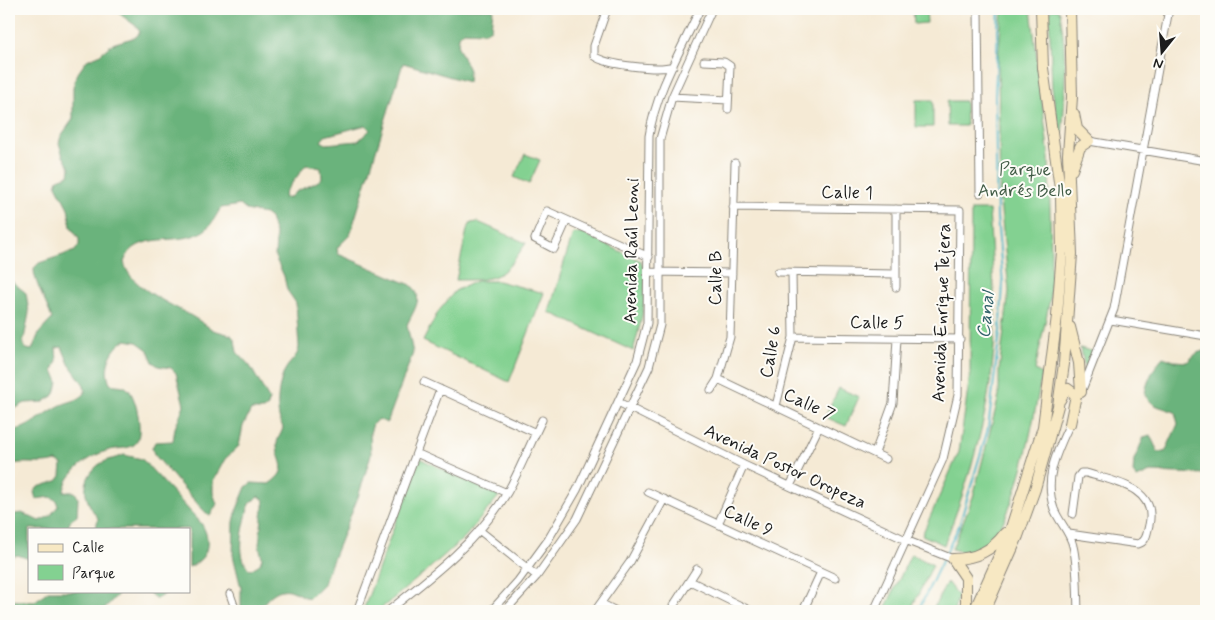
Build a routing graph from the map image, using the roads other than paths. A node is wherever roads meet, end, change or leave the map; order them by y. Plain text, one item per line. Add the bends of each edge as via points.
1 (606, 9) edge
2 (700, 9) edge
3 (712, 9) edge
4 (978, 9) edge
5 (1169, 9) edge
6 (1041, 11) edge
7 (1069, 12) edge
8 (704, 61) dead end
9 (673, 66) junction
10 (672, 97) junction
11 (728, 100) junction
12 (1072, 107) junction
13 (728, 109) dead end
14 (649, 141) junction
15 (1089, 141) junction
16 (660, 142) junction
17 (1144, 150) junction
18 (1206, 161) edge
19 (735, 163) dead end
20 (1069, 180) junction
21 (980, 193) dead end
22 (733, 207) junction
23 (896, 209) junction
24 (960, 210) joint
25 (567, 220) junction
26 (649, 257) junction
27 (648, 272) junction
28 (660, 272) junction
29 (778, 272) dead end
30 (732, 273) junction
31 (792, 273) junction
32 (896, 274) junction
33 (896, 287) dead end
34 (1111, 320) junction
35 (1068, 323) junction
36 (1206, 336) edge
37 (792, 337) junction
38 (897, 339) junction
39 (960, 340) junction
40 (718, 379) junction
41 (424, 382) dead end
42 (440, 389) junction
43 (712, 390) dead end
44 (1081, 392) junction
45 (618, 402) junction
46 (776, 406) junction
47 (1058, 406) junction
48 (628, 407) junction
49 (542, 420) dead end
50 (1070, 424) junction
51 (819, 427) junction
52 (536, 433) junction
53 (416, 453) junction
54 (875, 453) junction
55 (886, 458) dead end
56 (744, 465) junction
57 (790, 486) junction
58 (648, 492) dead end
59 (507, 493) junction
60 (664, 499) junction
61 (1074, 514) dead end
62 (1014, 520) junction
63 (718, 524) junction
64 (479, 530) junction
65 (1069, 534) junction
66 (908, 541) junction
67 (953, 559) junction
68 (528, 569) junction
69 (697, 569) dead end
70 (821, 572) junction
71 (537, 576) junction
72 (835, 578) dead end
73 (690, 581) junction
74 (230, 594) dead end
75 (602, 604) junction
76 (236, 611) edge
77 (357, 611) edge
78 (388, 611) edge
79 (491, 611) edge
80 (505, 611) edge
81 (595, 611) edge
82 (616, 611) edge
83 (670, 611) edge
84 (751, 611) edge
85 (803, 611) edge
86 (874, 611) edge
87 (966, 611) edge
88 (974, 611) edge
89 (985, 611) edge
90 (1078, 611) edge

1 - 9 street via 594,56 603,61 661,69
2 - 9 street, Avenida Raúl Leoni
3 - 10 street, Avenida Raúl Leoni
4 - 21 street
5 - 17 street
6 - 62 main road via 1043,68 1057,155 1062,251 1043,427
7 - 12 main road
8 - 11 street via 724,62 730,66
9 - 14 street, Avenida Raúl Leoni via 658,98
10 - 11 street
10 - 16 street, Avenida Raúl Leoni
11 - 13 street
12 - 15 main road via 1078,130
12 - 20 main road
14 - 16 street
14 - 26 street, Avenida Raúl Leoni
15 - 17 street
15 - 20 main road via 1080,147
16 - 28 street, Avenida Raúl Leoni
17 - 18 street
17 - 34 street
19 - 22 street, Calle B
20 - 35 main road via 1072,254
22 - 23 street, Calle 1
22 - 30 street, Calle B
23 - 24 street, Calle 1
23 - 32 street
24 - 39 street, Avenida Enrique Tejera
25 - 25 street via 547,211 535,239 554,249
25 - 26 street
26 - 27 street, Avenida Raúl Leoni
27 - 28 street
27 - 45 street, Avenida Raúl Leoni via 648,323 637,361
28 - 30 street
28 - 48 street, Avenida Raúl Leoni via 660,325 649,367
29 - 31 street
30 - 40 street, Calle B via 730,338
31 - 32 street
31 - 37 street, Calle 6
32 - 33 street
34 - 36 street
34 - 44 street
35 - 44 main road via 1077,349
35 - 47 main road
37 - 38 street, Calle 5
37 - 46 street, Calle 6
38 - 39 street, Calle 5
38 - 54 street via 893,403
39 - 66 street, Avenida Enrique Tejera via 958,395 943,459
40 - 43 street, Calle B
40 - 46 street, Calle 7
41 - 42 street
42 - 52 street
42 - 53 street
44 - 50 street
45 - 48 street, Avenida Postor Oropeza
45 - 68 street, Avenida Raúl Leoni via 577,490
46 - 51 street, Calle 7
47 - 50 main road via 1065,391 1074,392 1076,399
47 - 89 main road via 1026,514
48 - 56 street, Avenida Postor Oropeza
48 - 71 street, Avenida Raúl Leoni via 577,518
49 - 52 street
50 - 65 street via 1050,472 1054,508
51 - 54 street, Calle 7
51 - 57 street
52 - 59 street
53 - 59 street
53 - 77 street
54 - 55 street, Calle 7
56 - 57 street, Avenida Postor Oropeza
56 - 63 street
57 - 66 street, Avenida Postor Oropeza
58 - 60 street, Calle 9
59 - 64 street
60 - 63 street, Calle 9
60 - 75 street via 630,562
61 - 65 street via 1081,473 1126,485 1138,492 1151,513 1145,539 1138,544
62 - 67 main road via 990,548 967,559
62 - 88 main road
63 - 70 street, Calle 9
64 - 68 street
64 - 78 street via 450,560
65 - 90 street via 1075,560
66 - 67 street, Avenida Postor Oropeza
66 - 86 street, Avenida Enrique Tejera
67 - 87 main road via 966,578
68 - 71 street
68 - 79 street, Avenida Raúl Leoni
69 - 73 street
70 - 72 street, Calle 9
70 - 85 street
71 - 80 street, Avenida Raúl Leoni
73 - 83 street
73 - 84 street
74 - 76 street
75 - 81 street
75 - 82 street

